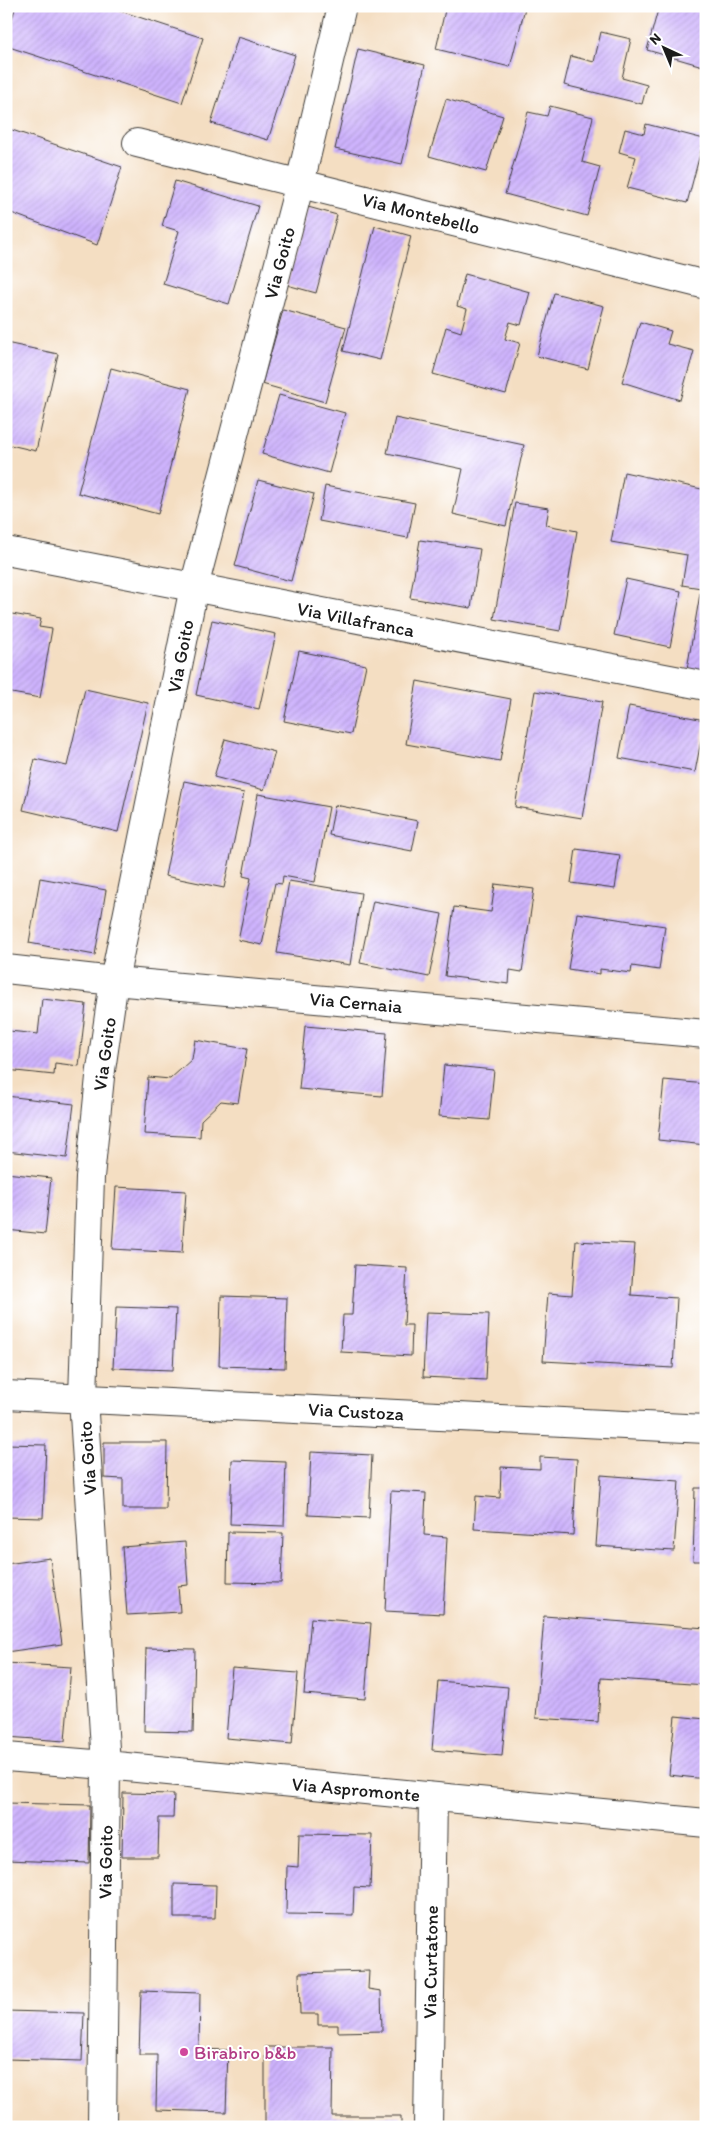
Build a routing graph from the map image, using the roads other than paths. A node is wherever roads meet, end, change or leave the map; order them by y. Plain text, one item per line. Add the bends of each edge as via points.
1 (342, 6) edge
2 (137, 143) dead end
3 (300, 183) junction
4 (706, 285) edge
5 (6, 551) edge
6 (194, 587) junction
7 (706, 686) edge
8 (6, 969) edge
9 (114, 981) junction
10 (706, 1034) edge
11 (6, 1395) edge
12 (83, 1398) junction
13 (706, 1429) edge
14 (6, 1758) edge
15 (106, 1765) junction
16 (433, 1797) junction
17 (706, 1823) edge
18 (102, 2127) edge
19 (428, 2127) edge

1 - 3 street, Via Goito
2 - 3 street, Via Montebello
3 - 4 street, Via Montebello
3 - 6 street, Via Goito
5 - 6 street, Via Villafranca
6 - 7 street, Via Villafranca
6 - 9 street, Via Goito
8 - 9 street, Via Cernaia
9 - 10 street, Via Cernaia
9 - 12 street, Via Goito via 90,1177
11 - 12 street, Via Custoza
12 - 13 street, Via Custoza
12 - 15 street, Via Goito
14 - 15 street, Via Aspromonte
15 - 16 street, Via Aspromonte
15 - 18 street, Via Goito
16 - 17 street, Via Aspromonte
16 - 19 street, Via Curtatone

